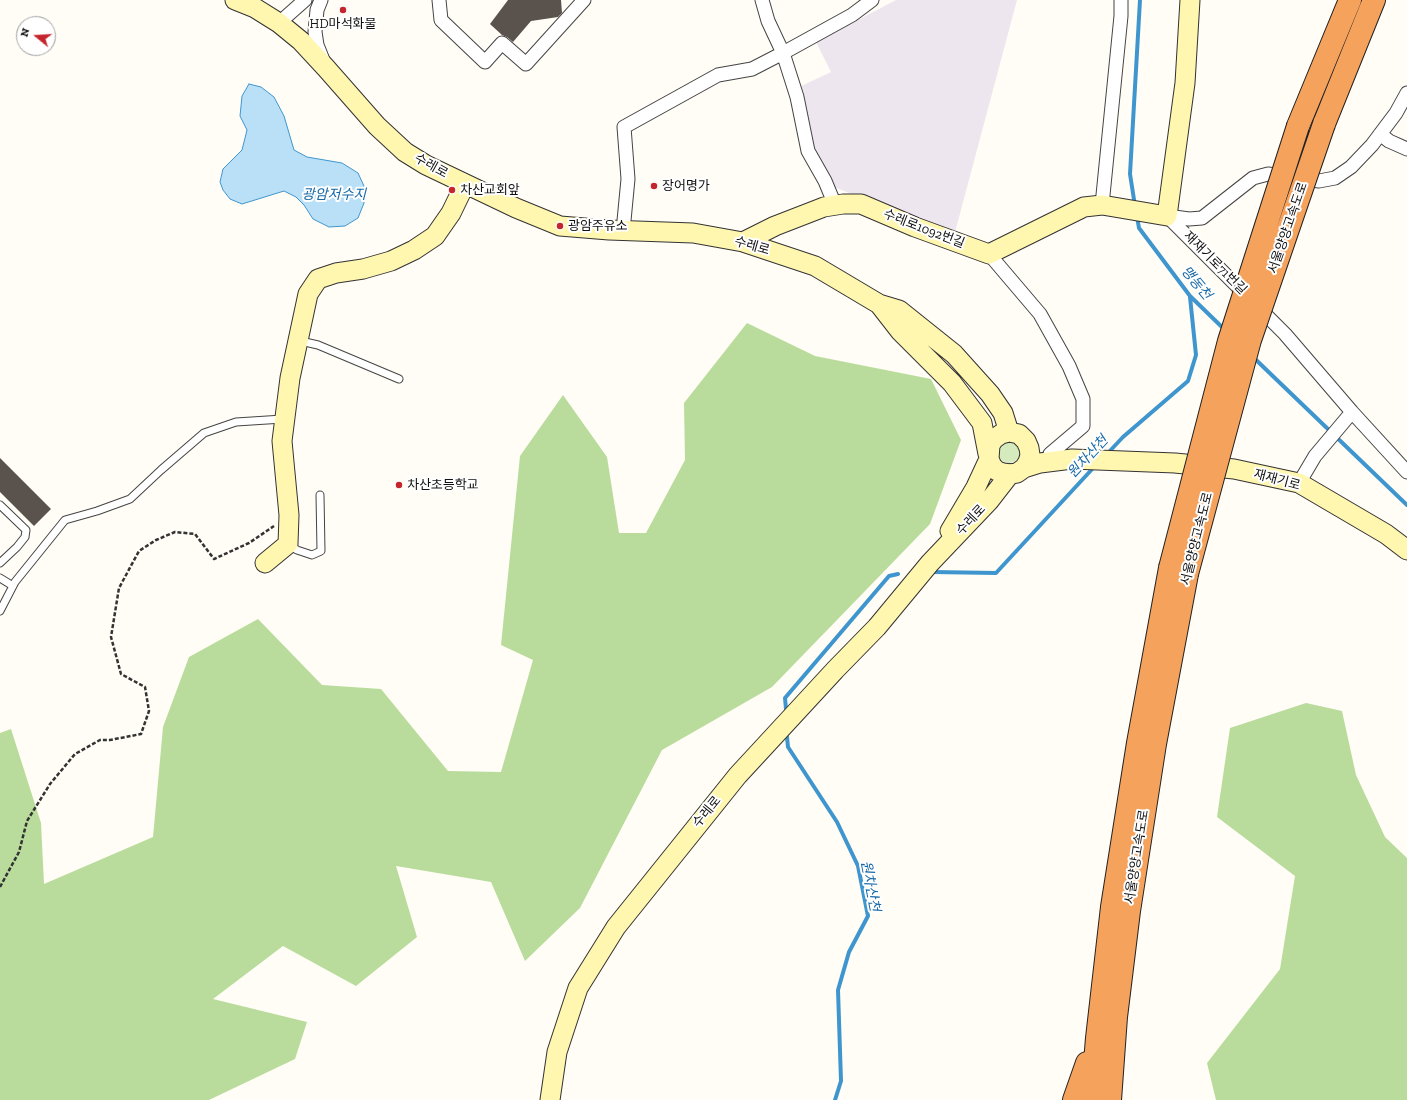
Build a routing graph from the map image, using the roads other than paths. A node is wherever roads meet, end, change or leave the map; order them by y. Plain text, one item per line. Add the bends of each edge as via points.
1 (235, 0) edge
2 (305, 0) edge
3 (321, 0) edge
4 (439, 0) edge
5 (584, 0) edge
6 (762, 0) edge
7 (872, 0) edge
8 (1121, 0) edge
9 (1190, 0) edge
10 (1350, 0) edge
11 (1374, 0) edge
12 (279, 23) junction
13 (783, 53) junction
14 (326, 68) junction
15 (1407, 94) edge
16 (1380, 134) junction
17 (1407, 149) edge
18 (465, 184) junction
19 (835, 205) junction
20 (1102, 206) junction
21 (1167, 216) junction
22 (623, 231) junction
23 (743, 242) junction
24 (989, 254) junction
25 (879, 304) junction
26 (297, 347) junction
27 (399, 379) dead end
28 (1352, 412) junction
29 (285, 419) junction
30 (1009, 432) junction
31 (1026, 441) junction
32 (1050, 454) junction
33 (989, 456) junction
34 (1072, 459) junction
35 (1017, 471) junction
36 (1407, 472) edge
37 (1299, 483) junction
38 (320, 495) dead end
39 (0, 505) edge
40 (288, 544) junction
41 (1407, 550) edge
42 (0, 563) edge
43 (265, 563) dead end
44 (930, 563) junction
45 (1178, 571) junction
46 (0, 578) edge
47 (13, 586) junction
48 (0, 611) edge
49 (1097, 1038) junction
50 (550, 1100) edge
51 (1074, 1100) edge
52 (1092, 1100) edge
53 (1110, 1100) edge

1 - 12 main road, 수레로 via 255,8
2 - 12 street
3 - 14 street via 317,10 315,32
4 - 5 street via 441,20 485,62 502,43 526,64
6 - 13 street via 768,21
7 - 13 street via 852,15
8 - 20 street
9 - 21 main road via 1185,83
10 - 45 highway, 서울양양고속도로, bridge via 1298,126 1229,341
11 - 45 highway, 서울양양고속도로, bridge via 1324,124 1250,340
12 - 14 main road, 수레로 via 301,41
13 - 19 street via 797,97 808,152
13 - 22 street via 752,69 718,75 624,127 628,179
14 - 18 main road, 수레로 via 376,126 405,152
15 - 16 street
16 - 17 street
16 - 21 street via 1351,167 1335,178 1319,181 1268,174 1254,178 1202,218
18 - 22 main road, 수레로 via 560,226
18 - 26 main road via 451,213 435,236 414,250 391,261 318,279 308,294
19 - 23 main road, 수레로1092번길 via 775,226
19 - 24 main road, 수레로1092번길 via 861,204
20 - 21 main road
20 - 24 main road via 1084,207
21 - 28 street, 재재기로71번길 via 1285,334
22 - 23 main road, 수레로 via 693,233
23 - 25 main road, 수레로 via 815,266
24 - 32 street via 1040,314 1069,366 1083,399 1083,426
25 - 30 main road, 수레로 via 899,310 954,354 990,394 1003,413
25 - 33 main road, 수레로 via 900,331 952,383 982,423
26 - 27 lane via 305,342 318,345
26 - 29 main road
28 - 36 street, 재재기로71번길
28 - 37 street via 1315,456
29 - 40 main road via 282,441 289,516
29 - 47 lane via 236,422 204,433 130,499 65,520
30 - 31 main road via 1019,434
30 - 33 main road via 994,438
31 - 32 main road
31 - 35 main road via 1030,455 1028,462
32 - 34 main road
33 - 35 main road via 992,466 1003,474
33 - 44 main road, 수레로 via 976,488
34 - 35 main road via 1040,463
34 - 37 main road, 재재기로 via 1175,463 1234,469
35 - 44 main road, 수레로
37 - 41 main road, 재재기로 via 1386,534
38 - 40 lane via 321,551 312,555
39 - 42 lane via 26,530 25,538
40 - 43 main road
44 - 50 main road, 수레로 via 877,627 738,775 616,927 578,988 557,1052
45 - 49 highway, 서울양양고속도로 via 1138,743 1114,899
45 - 53 highway, 서울양양고속도로 via 1129,911 1116,1017
46 - 47 lane
47 - 48 lane
49 - 51 highway
49 - 52 highway, 서울양양고속도로

